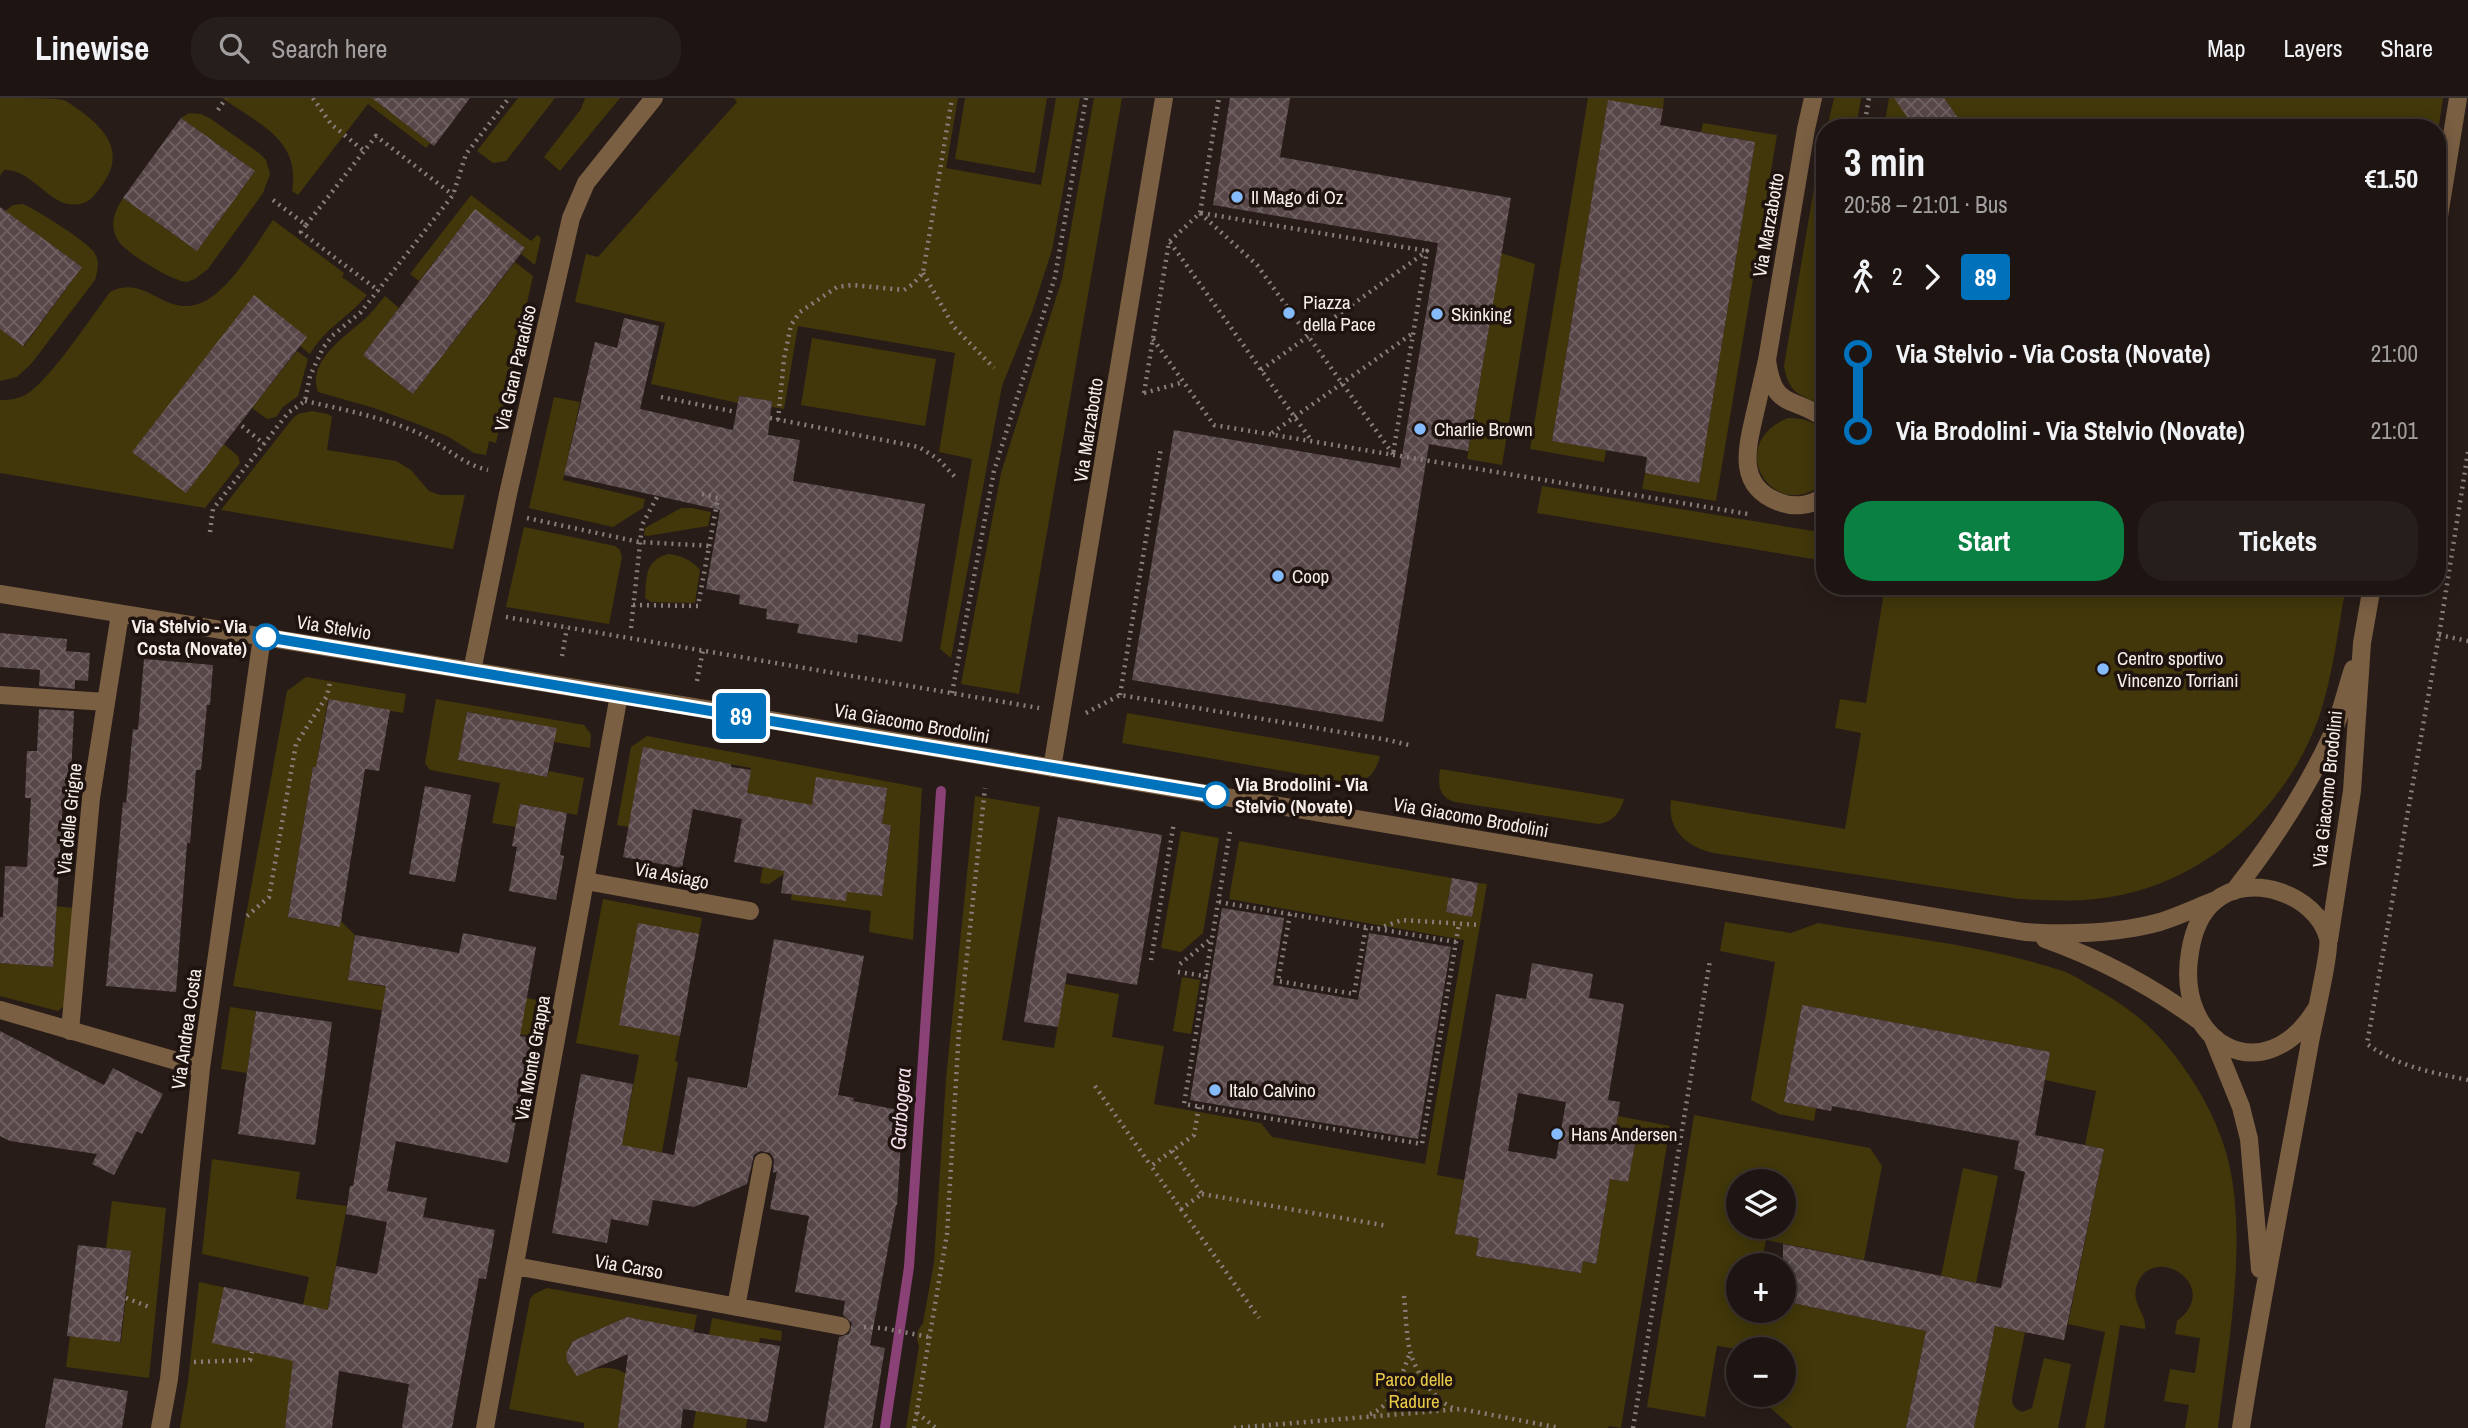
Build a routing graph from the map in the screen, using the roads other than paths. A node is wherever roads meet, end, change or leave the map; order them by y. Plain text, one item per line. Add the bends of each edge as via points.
1 (654, 98) edge
2 (1164, 98) edge
3 (1813, 98) edge
4 (2458, 98) edge
5 (2446, 172) edge
6 (1767, 360) junction
7 (1816, 412) edge
8 (1816, 499) edge
9 (0, 594) edge
10 (2370, 595) edge
11 (120, 614) junction
12 (262, 637) junction
13 (2362, 643) junction
14 (472, 671) junction
15 (0, 695) edge
16 (620, 695) junction
17 (106, 702) junction
18 (1052, 768) junction
19 (586, 881) junction
20 (2234, 891) junction
21 (2216, 900) junction
22 (750, 911) dead end
23 (2025, 932) junction
24 (2329, 940) junction
25 (2316, 1009) junction
26 (0, 1010) edge
27 (2198, 1020) junction
28 (70, 1031) junction
29 (2213, 1038) junction
30 (201, 1068) junction
31 (763, 1162) dead end
32 (515, 1266) junction
33 (2261, 1299) junction
34 (737, 1307) junction
35 (841, 1326) dead end
36 (160, 1428) edge
37 (485, 1428) edge
38 (2241, 1428) edge

1 - 14 street, Via Gran Paradiso via 577,200
2 - 18 street, Via Marzabotto
3 - 6 street, Via Marzabotto
4 - 5 street
6 - 7 street, Via Marzabotto via 1769,375 1781,396
6 - 8 street, Via Marzabotto via 1746,456 1749,473 1770,499 1786,505
9 - 11 street, Via Stelvio
10 - 13 street, Via Giacomo Brodolini
11 - 12 street, Via Stelvio
11 - 17 street, Via delle Grigne
12 - 14 street, Via Stelvio
12 - 30 street, Via Andrea Costa
13 - 20 street, Via Giacomo Brodolini via 2330,738 2306,785 2272,843
13 - 24 street, Via Giacomo Brodolini via 2352,790
14 - 16 street, Via Stelvio
15 - 17 street
16 - 18 street, Via Giacomo Brodolini
16 - 19 street, Via Monte Grappa
17 - 28 street, Via delle Grigne via 91,798
18 - 23 street, Via Giacomo Brodolini
19 - 22 street, Via Asiago
19 - 32 street, Via Monte Grappa
20 - 21 street
20 - 24 street via 2272,889 2304,904 2320,920
21 - 23 street, Via Giacomo Brodolini via 2160,922 2099,933
21 - 27 street via 2198,924 2189,956 2188,991
23 - 27 street, Via Giacomo Brodolini via 2126,973
24 - 25 street
25 - 29 street via 2296,1036 2275,1048 2246,1051
25 - 33 street
26 - 28 street
27 - 29 street
28 - 30 street
29 - 33 street via 2249,1139
30 - 36 street, Via Andrea Costa
31 - 34 street
32 - 34 street, Via Carso
32 - 37 street, Via Monte Grappa
33 - 38 street
34 - 35 street, Via Carso

